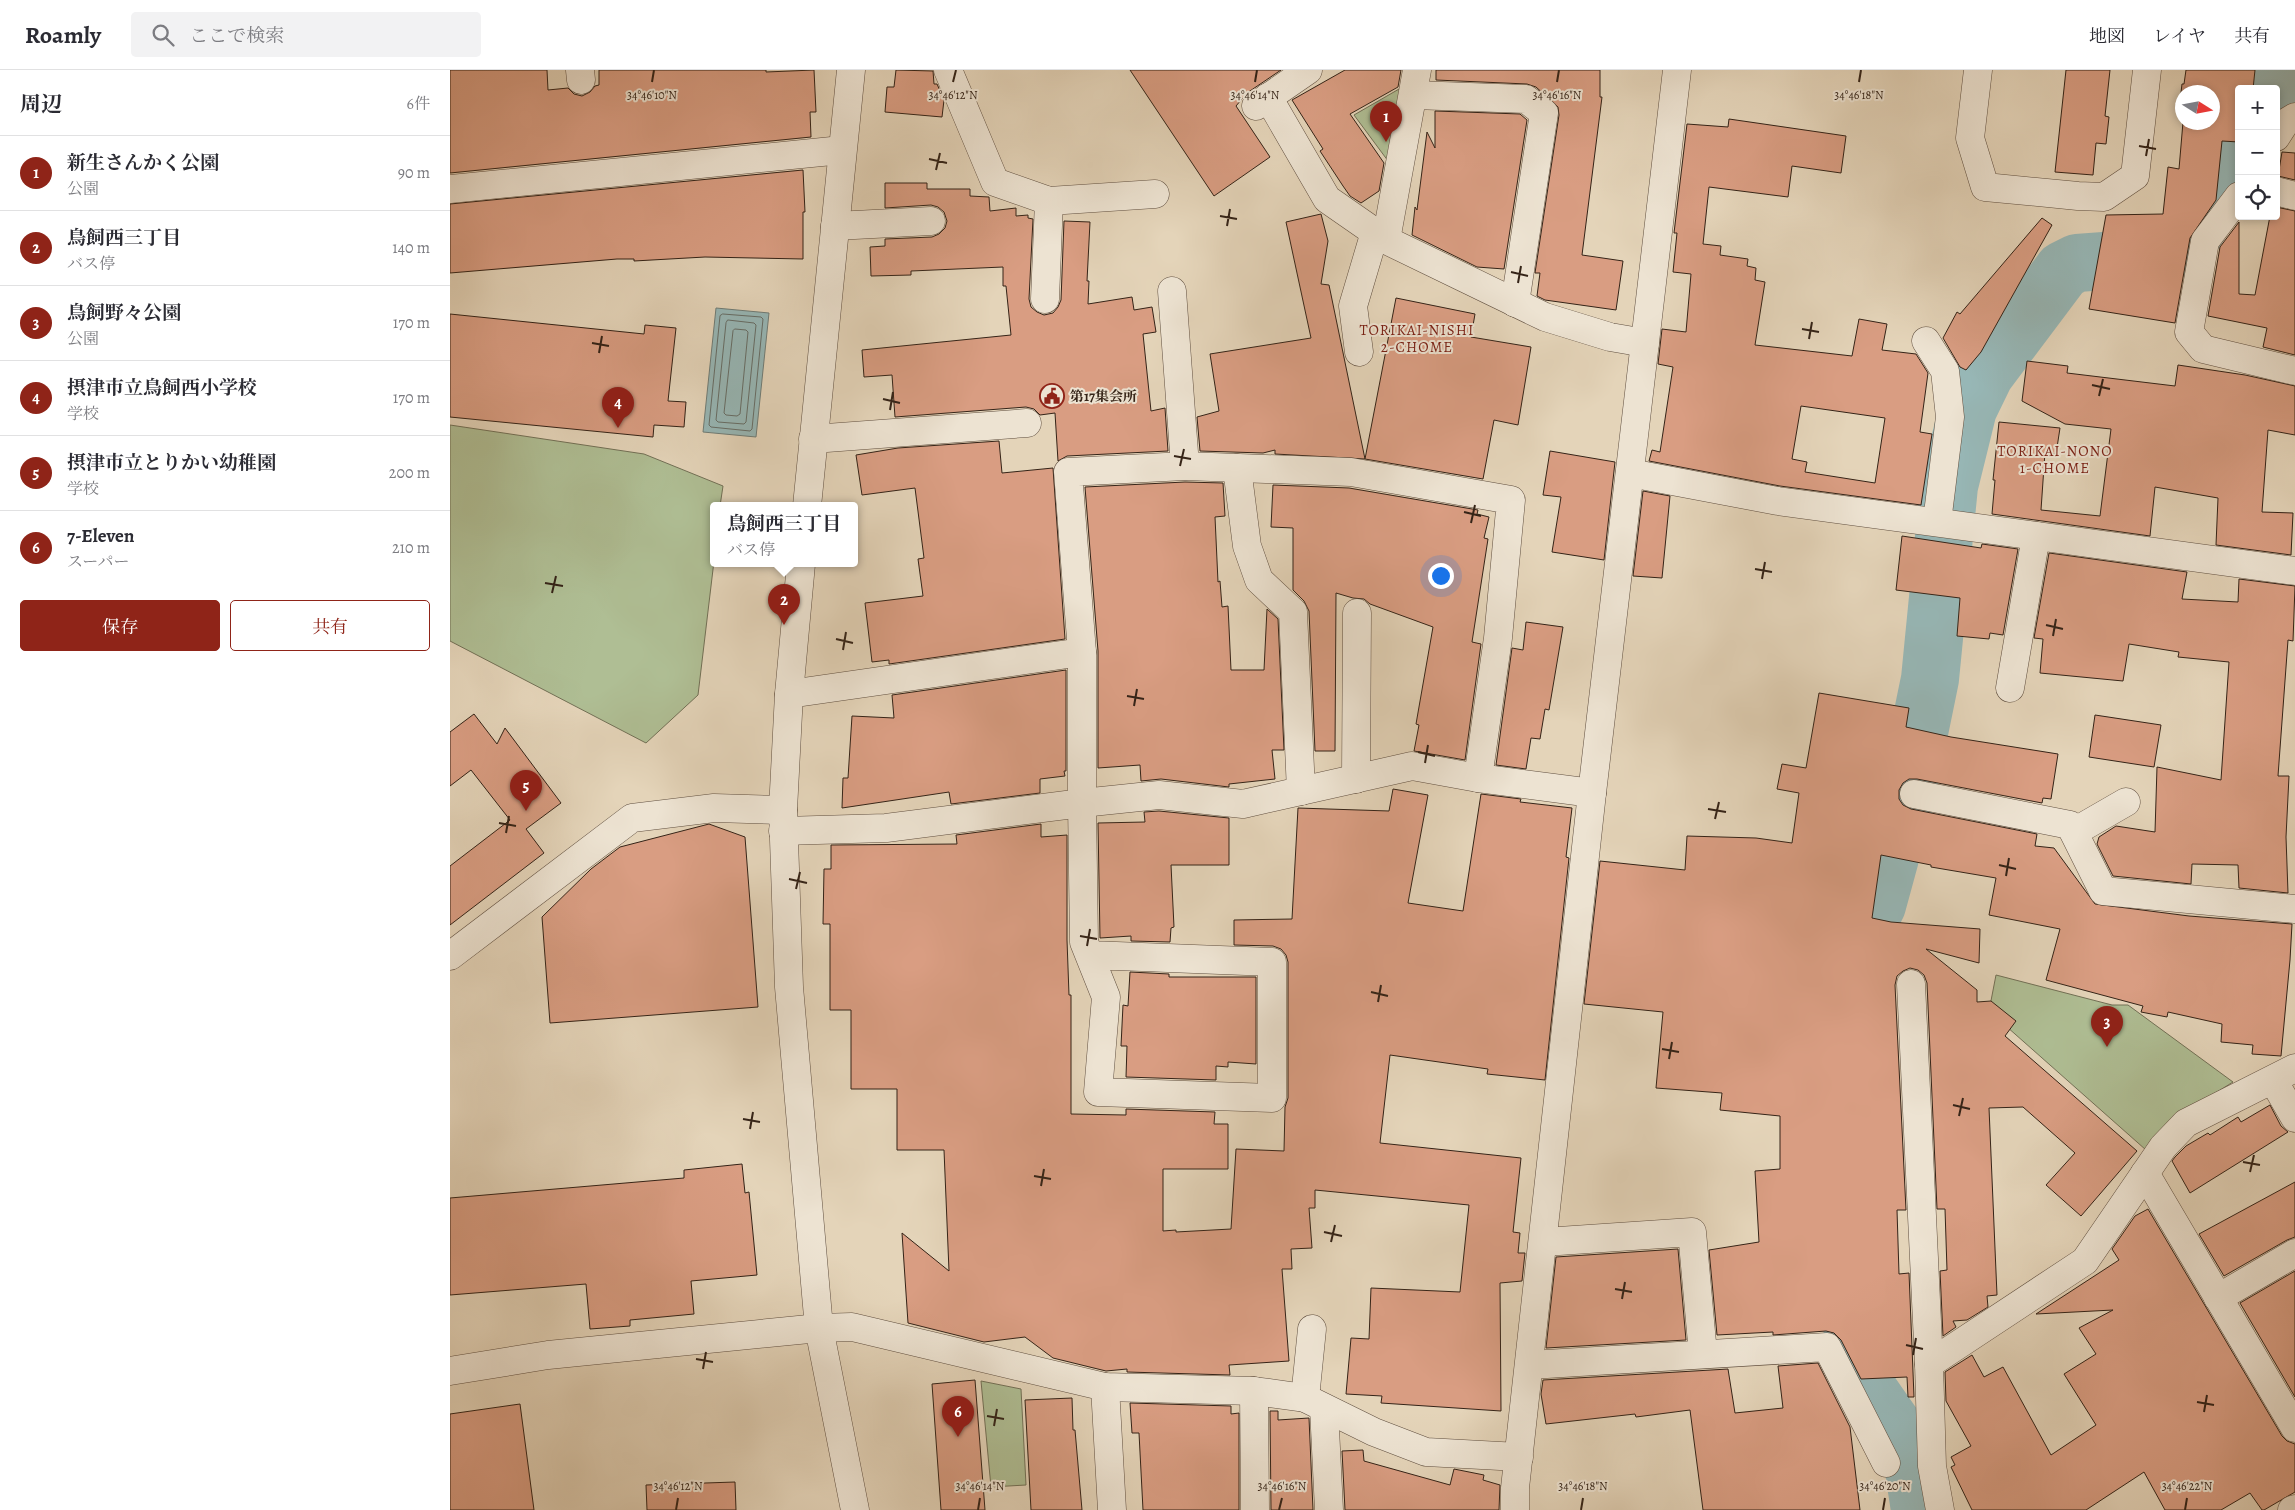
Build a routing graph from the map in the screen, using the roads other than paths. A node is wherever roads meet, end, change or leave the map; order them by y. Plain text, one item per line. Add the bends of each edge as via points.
1 (851, 70) edge
2 (948, 70) edge
3 (1677, 70) edge
4 (1978, 70) edge
5 (2147, 70) edge
6 (1301, 72) edge
7 (1416, 82) edge
8 (2295, 117) edge
9 (2280, 131) edge
10 (842, 150) junction
11 (450, 189) edge
12 (2280, 192) edge
13 (1155, 194) dead end
14 (2295, 196) edge
15 (1049, 201) junction
16 (2235, 201) edge
17 (931, 221) dead end
18 (835, 226) junction
19 (1381, 236) junction
20 (1172, 291) dead end
21 (1045, 299) dead end
22 (1515, 303) junction
23 (1926, 341) dead end
24 (1645, 343) junction
25 (1359, 352) dead end
26 (2295, 371) edge
27 (1027, 423) dead end
28 (813, 439) junction
29 (1185, 466) junction
30 (1237, 468) junction
31 (1630, 473) junction
32 (807, 502) edge
33 (1942, 523) junction
34 (2036, 536) junction
35 (801, 567) edge
36 (2295, 572) edge
37 (1357, 613) dead end
38 (1082, 652) junction
39 (2010, 688) dead end
40 (789, 694) junction
41 (1478, 778) junction
42 (1356, 779) junction
43 (1301, 791) junction
44 (1592, 793) junction
45 (1914, 794) dead end
46 (2126, 802) dead end
47 (1082, 803) junction
48 (783, 820) junction
49 (2074, 832) junction
50 (2295, 909) edge
51 (1090, 954) junction
52 (450, 956) edge
53 (1911, 984) dead end
54 (2284, 1074) edge
55 (2295, 1118) edge
56 (2145, 1173) junction
57 (1544, 1242) junction
58 (2295, 1253) edge
59 (2218, 1298) junction
60 (819, 1328) junction
61 (1312, 1329) dead end
62 (1703, 1354) junction
63 (1929, 1364) junction
64 (1530, 1365) junction
65 (450, 1372) edge
66 (1105, 1387) junction
67 (1254, 1391) junction
68 (1314, 1403) junction
69 (2295, 1428) edge
70 (1519, 1456) junction
71 (1886, 1464) dead end
72 (855, 1510) edge
73 (1112, 1510) edge
74 (1255, 1510) edge
75 (1329, 1510) edge
76 (1515, 1510) edge
77 (1940, 1510) edge

1 - 10 street
2 - 15 street via 995,182
3 - 24 street
4 - 5 street via 1970,138 1985,186 2104,197 2135,176
6 - 19 street via 1262,102 1327,199
7 - 19 street
7 - 22 street via 1526,99 1544,113
8 - 9 street
10 - 11 street
10 - 18 street
12 - 14 street
13 - 15 street
15 - 21 street
16 - 26 street via 2205,241 2189,332 2203,349
17 - 18 street
18 - 28 street
19 - 22 street
19 - 25 street via 1353,306
20 - 29 street
22 - 24 street via 1545,317 1610,337
23 - 33 street via 1945,371 1950,417
24 - 31 street
27 - 28 street
28 - 32 street
29 - 30 street
29 - 38 street via 1068,472
30 - 41 street via 1351,472 1511,500 1498,638
30 - 43 street via 1247,546 1259,580 1294,612
31 - 33 street via 1778,501
31 - 44 street
33 - 34 street
34 - 36 street
34 - 39 street
35 - 40 street
37 - 42 street
38 - 40 street
38 - 47 street
40 - 48 street
41 - 42 street via 1412,766
41 - 44 street
42 - 43 street
43 - 47 street via 1243,804 1159,795
44 - 57 street
45 - 49 street via 2070,825
46 - 49 street
47 - 48 street via 886,828
47 - 51 street via 1084,942
48 - 52 street via 714,808 632,818
48 - 60 street via 789,987
49 - 50 street via 2104,891
51 - 51 street via 1272,962 1272,1098 1098,1092 1106,997
53 - 63 street
54 - 55 street
54 - 56 street via 2186,1123 2163,1147
56 - 59 street
56 - 63 street via 2085,1261
57 - 62 street via 1692,1232
57 - 64 street
58 - 59 street
59 - 69 street
60 - 65 street via 548,1355
60 - 66 street via 852,1326
60 - 72 street
61 - 68 street
62 - 64 street
62 - 71 street via 1827,1347
63 - 77 street via 1932,1466
64 - 70 street
66 - 67 street
66 - 73 street
67 - 68 street
67 - 74 street
68 - 70 street via 1374,1432 1426,1452
68 - 75 street
70 - 76 street

